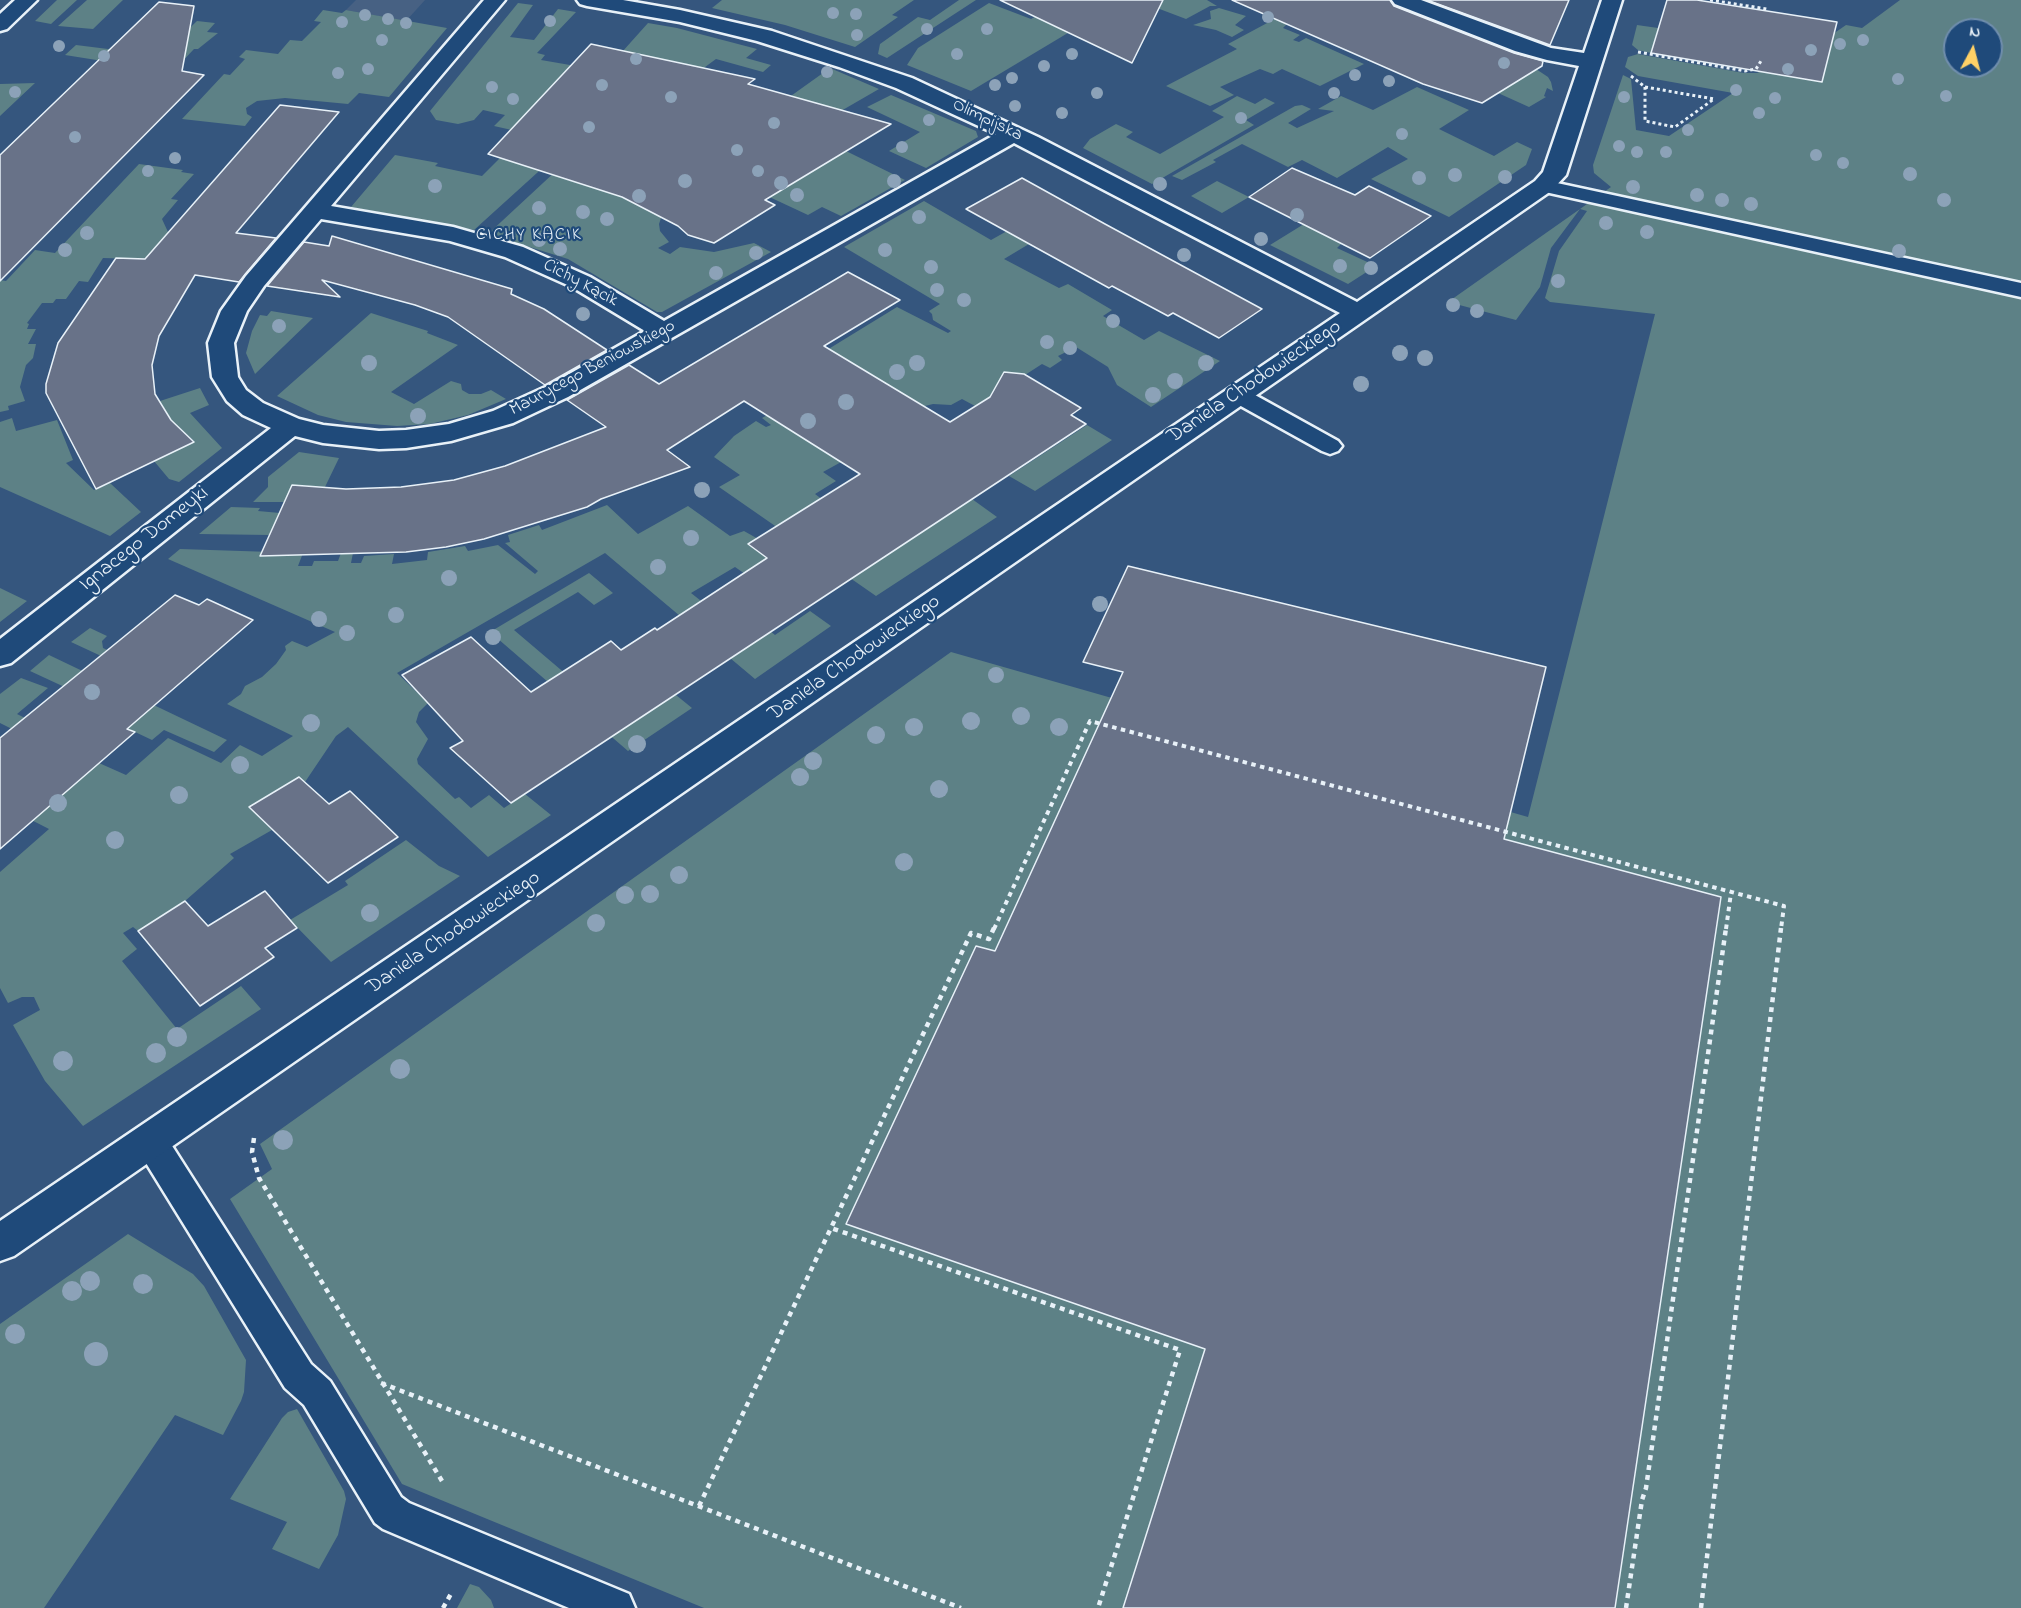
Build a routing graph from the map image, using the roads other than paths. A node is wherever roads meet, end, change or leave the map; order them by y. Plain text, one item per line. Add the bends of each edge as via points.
1 (27, 0) edge
2 (495, 0) edge
3 (587, 0) edge
4 (1402, 0) edge
5 (1612, 0) edge
6 (0, 25) edge
7 (1591, 61) junction
8 (1013, 134) junction
9 (1544, 186) junction
10 (316, 211) junction
11 (2021, 290) edge
12 (1359, 313) junction
13 (664, 332) junction
14 (1238, 395) junction
15 (290, 426) junction
16 (1330, 446) dead end
17 (0, 655) edge
18 (150, 1140) junction
19 (0, 1243) edge
20 (566, 1599) edge
21 (615, 1608) edge

1 - 6 street
2 - 10 street, Maurycego Beniowskiego
3 - 8 street, Olimpijska via 700,21 816,52 914,87
4 - 7 street via 1547,54
5 - 7 street, Daniela Chodowieckiego
7 - 9 street, Daniela Chodowieckiego via 1554,175
8 - 12 street, Olimpijska
8 - 13 street, Maurycego Beniowskiego
9 - 11 lane
9 - 12 street, Daniela Chodowieckiego
10 - 13 street, Cichy Kącik via 453,234 514,252 581,282
10 - 15 street, Maurycego Beniowskiego via 245,295 229,319 221,343 224,371 236,395 253,409
12 - 14 street, Daniela Chodowieckiego
13 - 15 street, Maurycego Beniowskiego via 522,410 451,432 379,440
14 - 16 lane
14 - 18 street, Daniela Chodowieckiego
15 - 17 street, Ignacego Domeyki
18 - 19 street, Daniela Chodowieckiego
18 - 20 lane via 298,1376 317,1393 380,1500 396,1516 475,1550
20 - 21 lane

